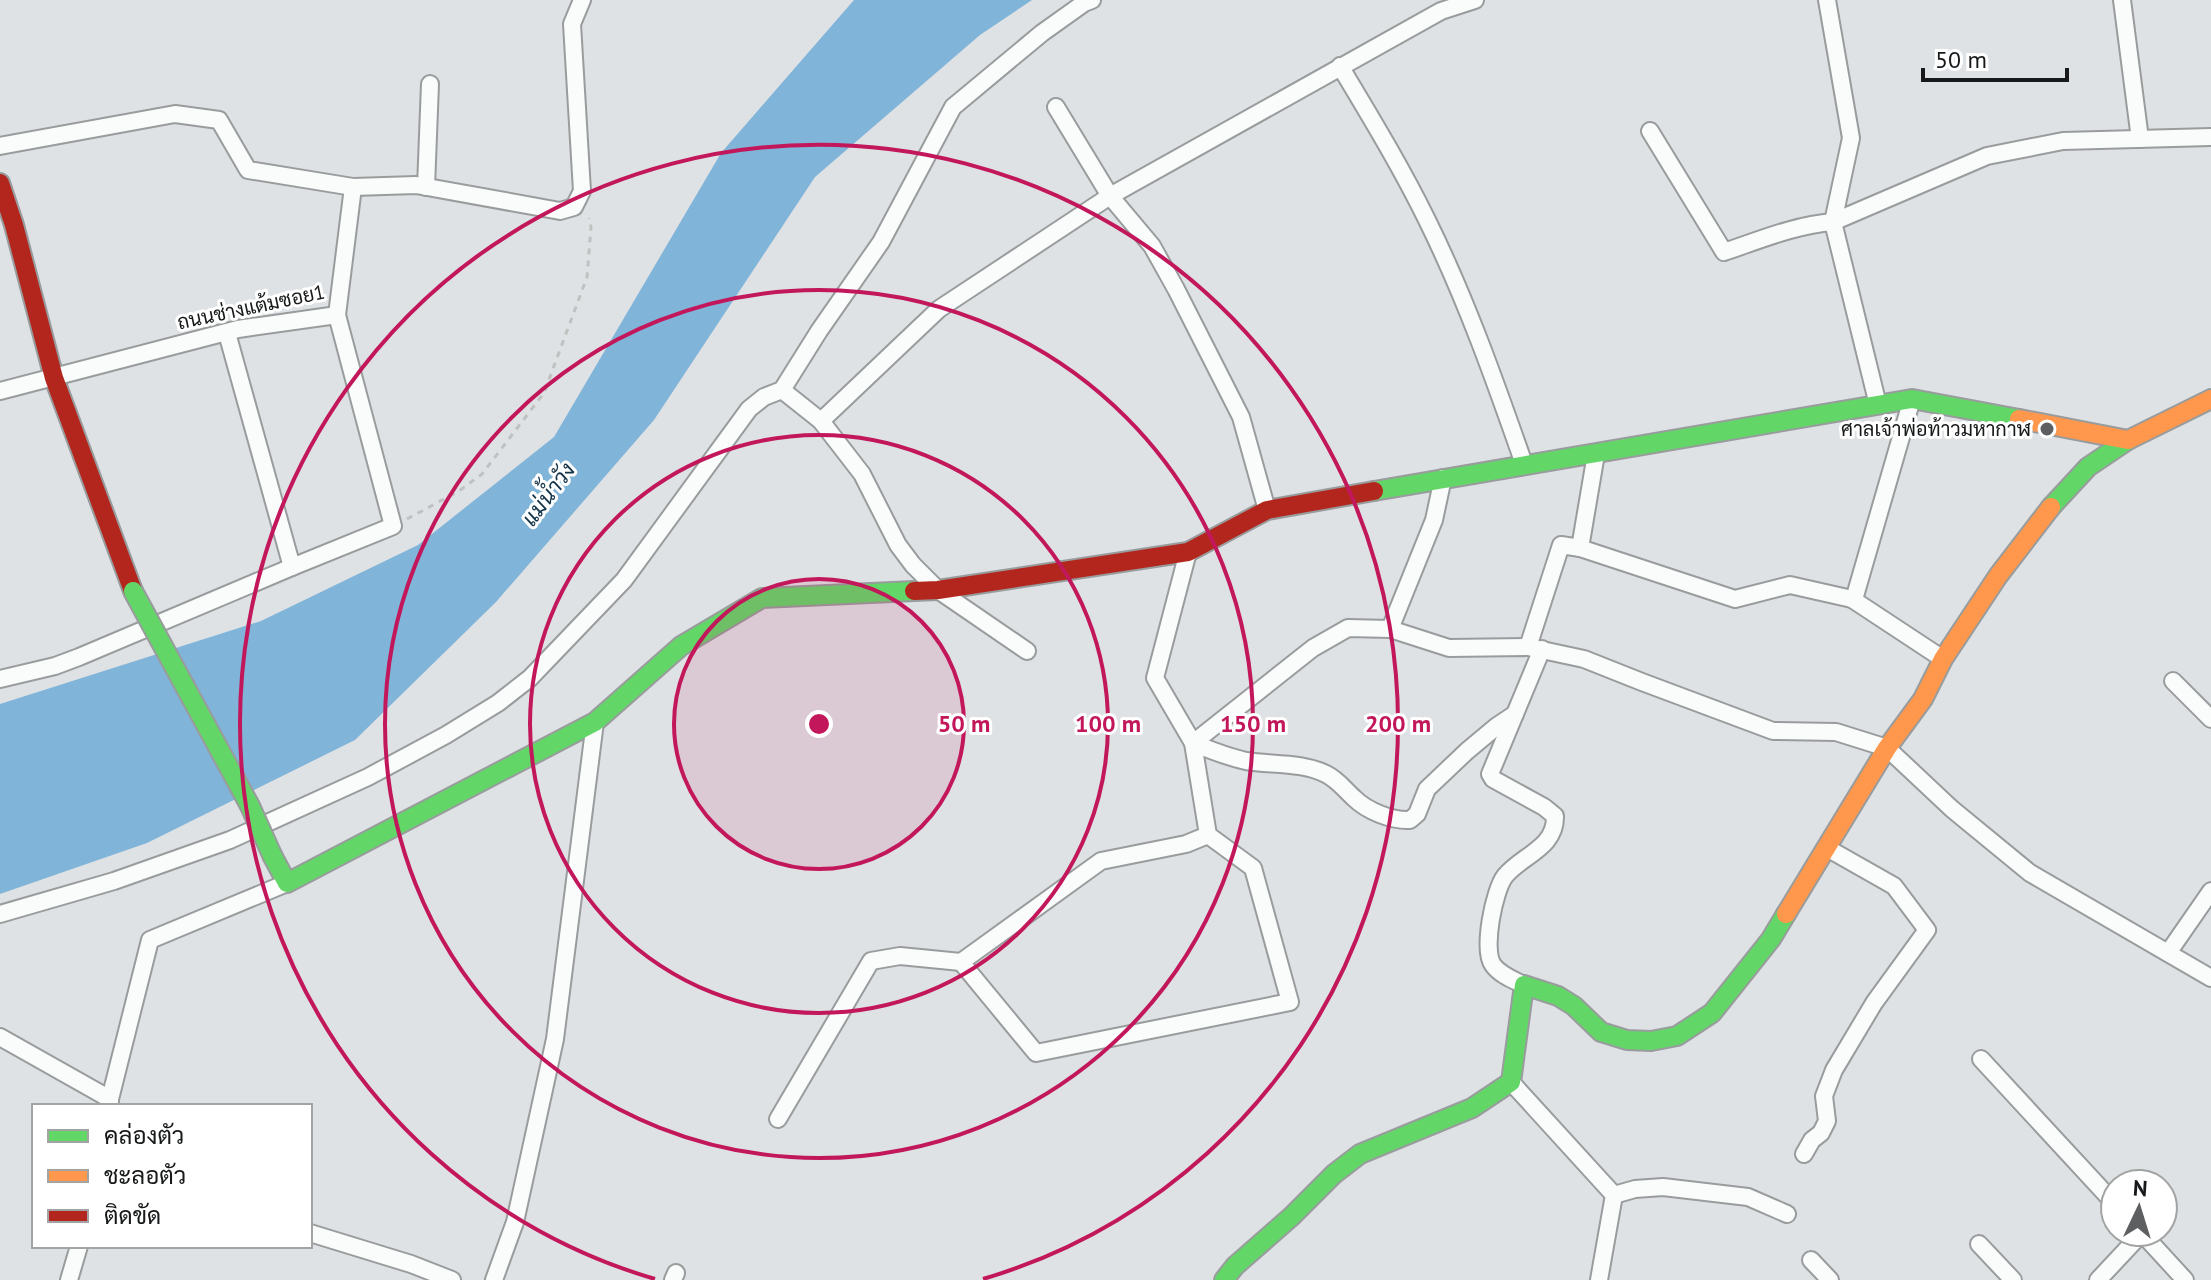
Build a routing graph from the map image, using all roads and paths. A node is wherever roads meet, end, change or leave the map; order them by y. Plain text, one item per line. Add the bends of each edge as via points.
1 (582, 0) edge
2 (1092, 0) edge
3 (1475, 0) edge
4 (1827, 0) edge
5 (2122, 0) edge
6 (1340, 66) junction
7 (430, 84) dead end
8 (1056, 107) dead end
9 (1650, 131) dead end
10 (2211, 137) edge
11 (2140, 139) junction
12 (0, 146) edge
13 (0, 183) edge
14 (353, 187) junction
15 (426, 187) junction
16 (582, 191) junction
17 (1110, 196) junction
18 (1833, 222) junction
19 (337, 315) junction
20 (227, 333) junction
21 (54, 378) junction
22 (782, 390) junction
23 (0, 391) edge
24 (1912, 399) junction
25 (2211, 399) edge
26 (1878, 405) junction
27 (821, 421) junction
28 (2128, 440) junction
29 (1596, 454) junction
30 (1524, 464) junction
31 (1443, 478) junction
32 (1267, 510) junction
33 (393, 526) junction
34 (1580, 548) junction
35 (1188, 552) junction
36 (292, 567) junction
37 (938, 590) junction
38 (1852, 599) junction
39 (1390, 629) junction
40 (1535, 648) junction
41 (1027, 651) dead end
42 (1943, 659) junction
43 (0, 679) edge
44 (2173, 681) dead end
45 (1515, 714) junction
46 (2211, 719) edge
47 (595, 722) junction
48 (1193, 743) junction
49 (1887, 748) junction
50 (1208, 835) junction
51 (1827, 848) junction
52 (287, 883) junction
53 (2211, 891) edge
54 (0, 914) edge
55 (2168, 953) junction
56 (961, 962) junction
57 (2211, 978) edge
58 (1524, 985) junction
59 (0, 1037) edge
60 (1981, 1059) dead end
61 (1511, 1082) junction
62 (110, 1102) edge
63 (778, 1119) dead end
64 (1804, 1154) dead end
65 (2099, 1187) edge
66 (1614, 1195) junction
67 (1787, 1214) dead end
68 (312, 1234) edge
69 (1979, 1244) dead end
70 (78, 1248) edge
71 (2127, 1248) edge
72 (2155, 1248) edge
73 (1811, 1260) dead end
74 (69, 1280) edge
75 (452, 1280) edge
76 (494, 1280) edge
77 (1224, 1280) edge
78 (1599, 1280) edge
79 (1830, 1280) edge
80 (2013, 1280) edge
81 (2098, 1280) edge
82 (2185, 1280) edge

1 - 16 street via 572,24
2 - 22 street via 1042,33 953,107 881,242
3 - 6 street via 1441,11
4 - 18 street via 1851,138
5 - 11 street
6 - 17 street
6 - 30 street via 1428,220 1482,344
7 - 15 street
8 - 17 street
9 - 18 street via 1724,252 1792,229
10 - 11 street
11 - 18 street via 2063,141 1987,156
12 - 14 street via 175,114 219,120 248,170
13 - 21 street
14 - 15 street
14 - 19 street, ถนนช่างแต้มซอย1
15 - 16 street via 560,211 574,207
16 - 33 path via 591,227 587,277 544,393 482,474
17 - 27 street via 939,309
17 - 32 street via 1152,246 1241,417
18 - 26 street
19 - 20 street, ถนนช่างแต้มซอย1
19 - 33 street
20 - 21 street, ถนนช่างแต้มซอย1
20 - 36 street
21 - 23 street, ถนนช่างแต้มซอย1
21 - 52 street, bridge via 133,591
22 - 27 street
22 - 54 street via 749,409 624,580 530,678 498,703 368,777 230,840
24 - 26 street
24 - 28 street
24 - 38 street
25 - 28 street
26 - 29 street
27 - 37 street via 862,474 905,556
28 - 42 street via 2088,467 2059,497
29 - 30 street
29 - 34 street
30 - 31 street
31 - 32 street
31 - 39 street via 1434,520
32 - 35 street
33 - 36 street
34 - 38 street via 1735,599 1790,585
34 - 40 street via 1561,545
35 - 37 street
35 - 48 street via 1155,678
36 - 43 street via 79,657
37 - 41 street
37 - 47 street via 762,598 681,646
38 - 42 street
39 - 40 street via 1449,648
39 - 48 street via 1348,628 1313,648
40 - 45 street
40 - 49 street via 1584,659 1773,731 1836,732
42 - 49 street via 1923,699
44 - 46 street
45 - 48 street via 1427,789 1414,818 1406,821 1360,804 1324,773 1246,761
45 - 58 street via 1491,777 1555,816 1541,848 1508,872 1496,893 1488,949 1492,964
47 - 52 street
47 - 76 street via 555,1039 515,1222
48 - 50 street
49 - 51 street
49 - 55 street via 2030,873
50 - 56 street via 1101,861
50 - 56 street via 1253,868 1290,1002 1036,1053
51 - 58 street via 1771,939 1712,1013 1677,1036 1639,1041 1601,1032 1558,996
51 - 64 street via 1894,886 1927,930 1834,1070 1824,1096 1827,1121
52 - 62 street via 150,940
53 - 55 street
55 - 57 street
56 - 63 street via 900,956 871,961
58 - 61 street
59 - 62 street
60 - 65 street
61 - 66 street
61 - 77 street via 1472,1108 1360,1154
66 - 67 street via 1663,1187 1748,1197
66 - 78 street
68 - 75 street
69 - 80 street
70 - 74 street
71 - 81 street
72 - 82 street
73 - 79 street

